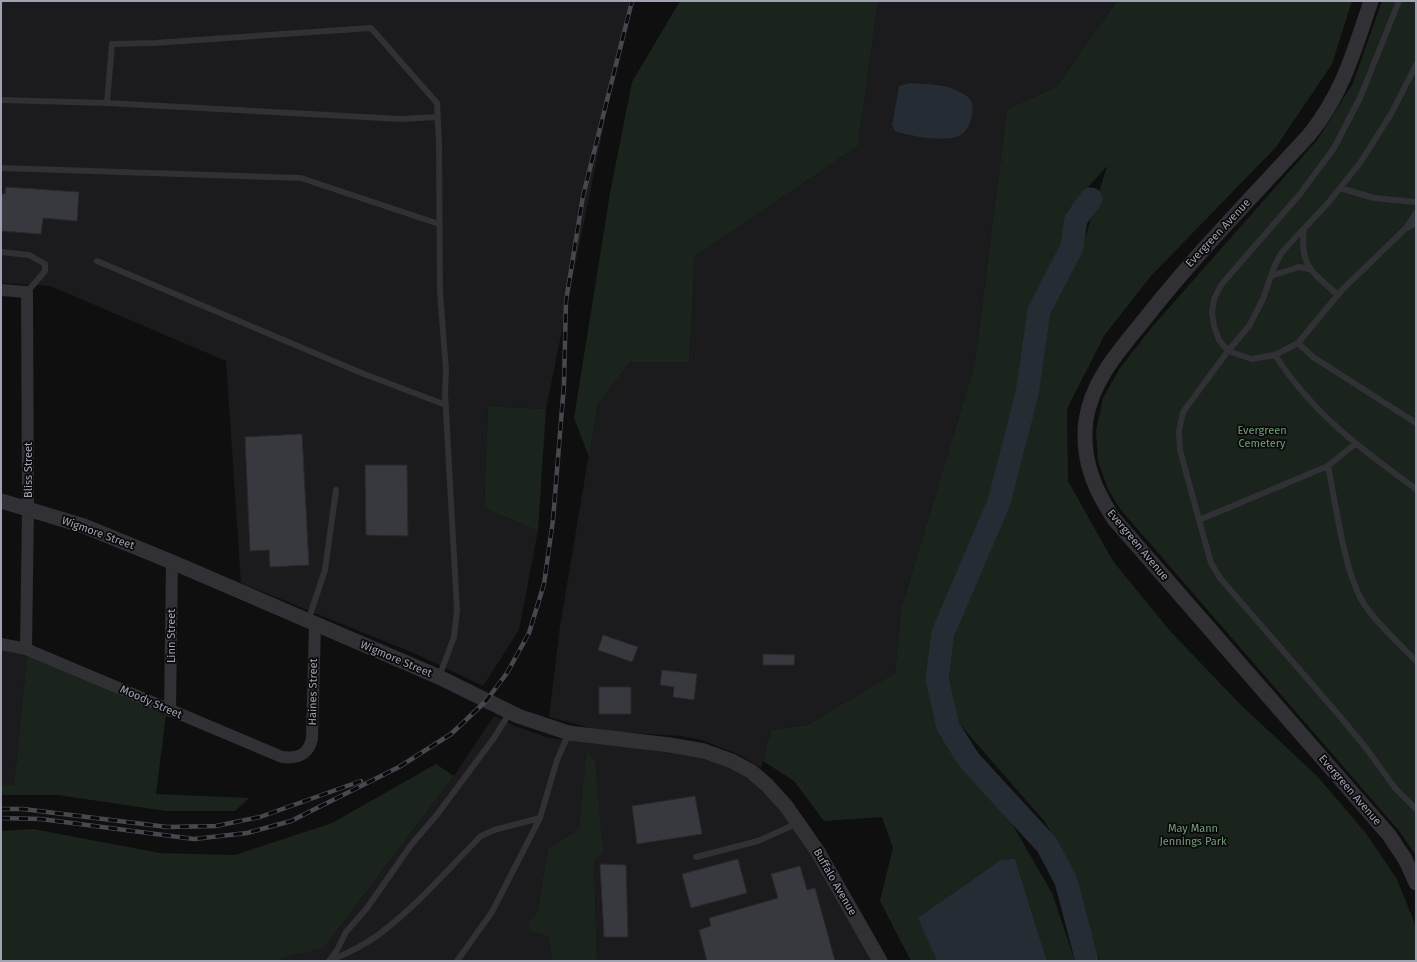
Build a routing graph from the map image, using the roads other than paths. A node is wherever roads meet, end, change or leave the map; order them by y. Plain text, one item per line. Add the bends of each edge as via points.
1 (1371, 1) edge
2 (1399, 1) edge
3 (1416, 65) edge
4 (1, 100) edge
5 (107, 103) junction
6 (437, 116) junction
7 (1, 168) edge
8 (1340, 188) junction
9 (1416, 202) edge
10 (1416, 213) edge
11 (1416, 223) edge
12 (439, 224) junction
13 (1304, 229) junction
14 (1405, 229) junction
15 (1, 252) edge
16 (97, 261) dead end
17 (1309, 269) junction
18 (1271, 276) junction
19 (1, 290) edge
20 (27, 292) junction
21 (1338, 295) junction
22 (1298, 343) junction
23 (1228, 351) junction
24 (1275, 355) junction
25 (446, 405) junction
26 (1416, 423) edge
27 (1355, 444) junction
28 (1328, 466) junction
29 (1416, 488) edge
30 (336, 490) dead end
31 (1, 501) edge
32 (28, 509) junction
33 (1199, 520) junction
34 (172, 562) junction
35 (312, 623) junction
36 (1, 644) edge
37 (26, 649) junction
38 (1416, 661) edge
39 (439, 677) junction
40 (170, 711) junction
41 (510, 712) junction
42 (569, 733) junction
43 (301, 756) joint
44 (786, 806) joint
45 (1416, 809) edge
46 (540, 818) junction
47 (798, 823) junction
48 (696, 856) dead end
49 (1416, 883) edge
50 (329, 961) edge
51 (457, 961) edge
52 (880, 961) edge

1 - 49 street, Evergreen Avenue via 1348,71 1323,117 1174,281 1113,358 1092,396 1086,420 1085,440 1091,476 1099,496 1114,520 1389,835 1405,859
2 - 23 lane via 1360,98 1334,148 1300,194 1221,285 1214,299 1214,326 1218,340
3 - 8 lane via 1391,114 1360,163
4 - 5 lane
5 - 6 lane via 401,119
5 - 6 lane via 112,44 371,28 436,103
6 - 12 lane
7 - 12 lane via 301,178
8 - 9 lane via 1374,198
8 - 13 lane
10 - 14 lane
11 - 14 lane
12 - 25 lane
13 - 17 lane via 1302,243
13 - 18 lane via 1282,252
14 - 21 lane
15 - 20 lane via 29,255 45,264 45,271
16 - 25 lane via 364,374
17 - 18 lane via 1299,267
17 - 21 lane
18 - 23 lane via 1249,326
19 - 20 street
20 - 32 street, Bliss Street
21 - 22 lane
22 - 24 lane
22 - 26 lane via 1314,357
23 - 24 lane via 1252,359
23 - 33 lane via 1183,412 1178,431 1180,450
24 - 27 lane via 1296,387
25 - 39 lane via 457,610 454,637
27 - 28 lane
27 - 29 lane
28 - 33 lane
28 - 38 lane via 1345,550 1364,604
30 - 35 lane via 325,570
31 - 32 street, Wigmore Street
32 - 34 street, Wigmore Street via 84,526
32 - 37 street, Bliss Street
33 - 45 lane via 1211,563 1220,578 1337,713 1395,788
34 - 35 street, Wigmore Street
34 - 40 street, Linn Street
35 - 39 street, Wigmore Street
35 - 43 street, Haines Street via 312,739 310,747
36 - 37 street, Moody Street
37 - 40 street, Moody Street
39 - 41 street, Wigmore Street
40 - 43 street, Moody Street via 282,756
41 - 42 street, Wigmore Street
41 - 50 lane via 494,738 436,816 346,932
42 - 44 street, Wigmore Street via 704,751 732,761 752,772
42 - 46 lane via 557,760
44 - 47 street, Buffalo Avenue
46 - 50 lane via 481,836 402,916 377,936
46 - 51 lane via 492,912
47 - 48 lane via 758,841
47 - 52 street, Buffalo Avenue via 818,852

